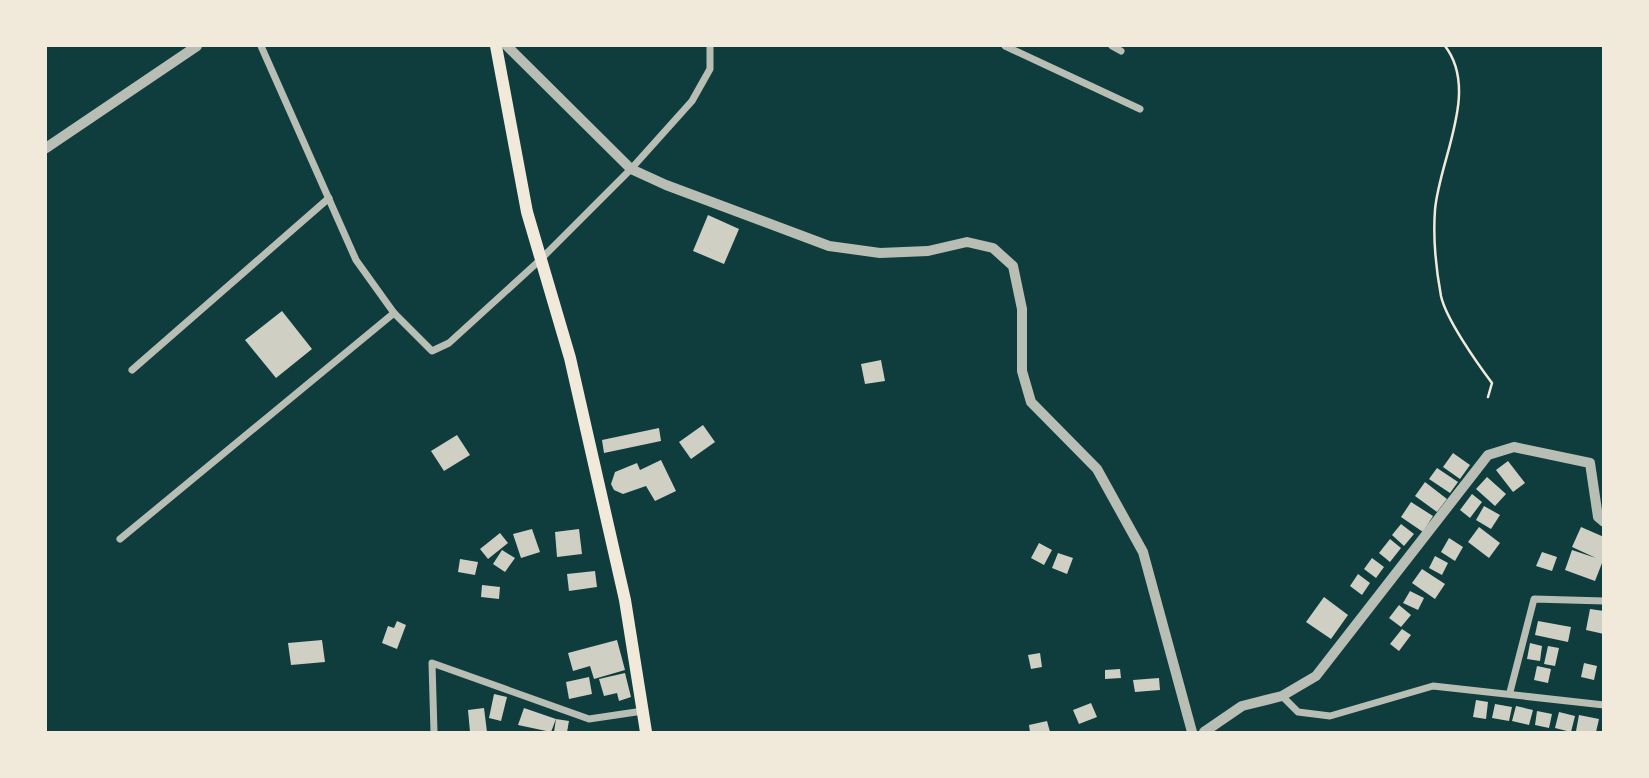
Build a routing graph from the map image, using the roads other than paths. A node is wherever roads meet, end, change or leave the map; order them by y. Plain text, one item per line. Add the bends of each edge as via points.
1 (197, 46) edge
2 (261, 46) edge
3 (496, 46) edge
4 (507, 46) edge
5 (710, 46) edge
6 (1005, 46) edge
7 (1112, 46) edge
8 (1121, 51) dead end
9 (1140, 109) dead end
10 (46, 147) edge
11 (631, 169) junction
12 (329, 198) junction
13 (540, 260) junction
14 (394, 313) junction
15 (132, 370) dead end
16 (1604, 522) edge
17 (120, 539) dead end
18 (1604, 601) edge
19 (1510, 692) junction
20 (1282, 696) junction
21 (1604, 705) edge
22 (643, 711) junction
23 (434, 733) edge
24 (646, 733) edge
25 (1192, 733) edge
26 (1204, 733) edge

1 - 10 street
2 - 12 street
3 - 13 main road
4 - 11 street
5 - 11 street via 710,69 692,101
6 - 9 street
7 - 8 street
11 - 13 street
11 - 25 street via 829,246 880,253 928,251 967,242 993,248 1013,266 1022,309 1022,371 1031,402 1097,468 1143,552
12 - 14 street via 356,260
12 - 15 street
13 - 14 street via 449,343 432,351
13 - 22 main road via 570,358 594,462 625,600
14 - 17 street
16 - 20 street via 1598,517 1590,463 1514,447 1488,455 1315,676
18 - 19 street via 1534,598
19 - 20 street via 1433,686 1330,716 1298,712
19 - 21 street
20 - 26 street via 1242,706
22 - 23 street via 589,719 432,663
22 - 24 main road

